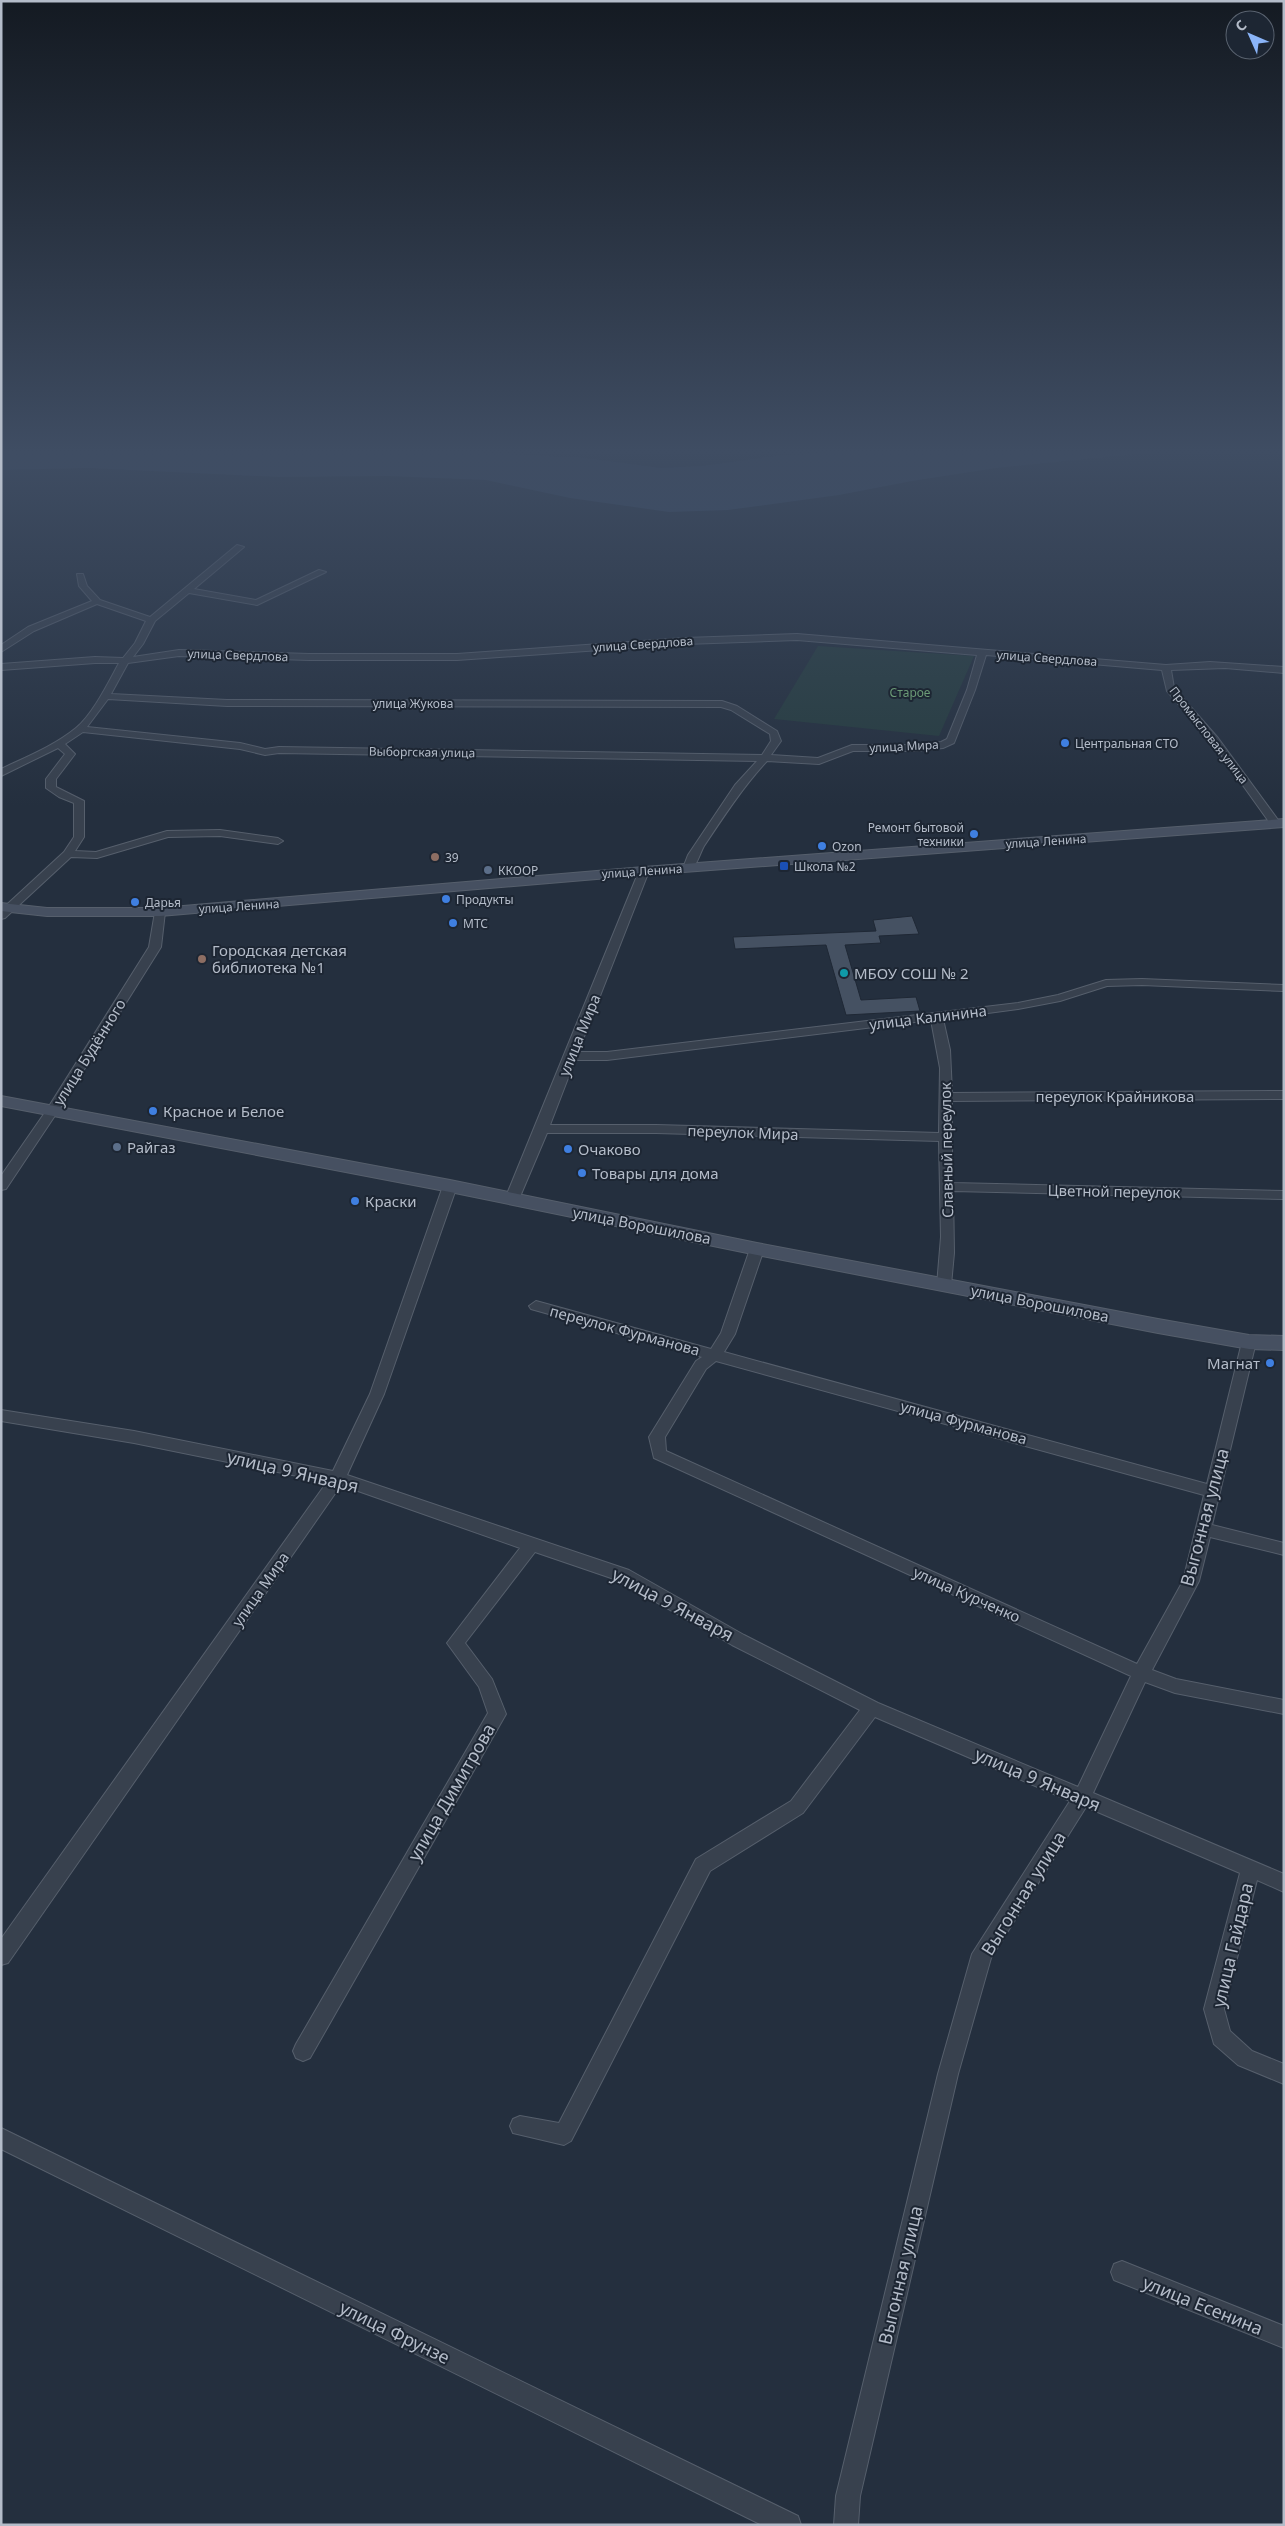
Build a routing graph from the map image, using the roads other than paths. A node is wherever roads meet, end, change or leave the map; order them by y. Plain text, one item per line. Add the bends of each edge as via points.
1 (212, 570) edge
2 (322, 572) dead end
3 (80, 576) dead end
4 (188, 590) junction
5 (96, 602) junction
6 (151, 620) junction
7 (1, 649) edge
8 (982, 653) junction
9 (125, 661) junction
10 (1, 667) edge
11 (1166, 668) junction
12 (1284, 670) edge
13 (105, 696) junction
14 (81, 729) junction
15 (59, 744) junction
16 (765, 758) junction
17 (1, 774) edge
18 (1280, 823) edge
19 (278, 841) dead end
20 (68, 854) junction
21 (688, 868) junction
22 (644, 871) junction
23 (4, 910) edge
24 (160, 912) junction
25 (1284, 988) edge
26 (936, 1016) junction
27 (571, 1056) junction
28 (1284, 1095) edge
29 (947, 1097) junction
30 (1, 1101) edge
31 (52, 1111) junction
32 (542, 1130) junction
33 (944, 1137) junction
34 (1, 1186) edge
35 (450, 1186) junction
36 (945, 1187) junction
37 (1284, 1195) edge
38 (512, 1199) junction
39 (757, 1249) junction
40 (944, 1285) junction
41 (536, 1306) dead end
42 (1249, 1342) junction
43 (1284, 1343) edge
44 (715, 1354) junction
45 (1, 1415) edge
46 (338, 1478) junction
47 (1212, 1491) junction
48 (1202, 1530) junction
49 (531, 1545) junction
50 (1284, 1549) edge
51 (1141, 1673) junction
52 (1284, 1707) edge
53 (872, 1708) junction
54 (1082, 1798) junction
55 (1250, 1870) junction
56 (1284, 1883) edge
57 (1, 1956) edge
58 (303, 2051) dead end
59 (1284, 2074) edge
60 (520, 2126) dead end
61 (1, 2138) edge
62 (1122, 2272) dead end
63 (1284, 2337) edge
64 (789, 2525) edge
65 (846, 2525) edge

1 - 4 street
2 - 4 street via 257,603
3 - 5 street via 81,586
4 - 6 street
5 - 6 street
5 - 7 street via 31,629
6 - 9 street via 139,644
8 - 9 street, улица Свердлова via 797,637 685,640 457,657 180,653
8 - 11 street, улица Свердлова
8 - 16 street, улица Мира via 955,734 943,745 852,748 819,761
9 - 10 street, улица Свердлова
9 - 13 street
11 - 12 street, улица Свердлова via 1183,665
11 - 18 street, Промысловая улица via 1170,689
13 - 14 street
13 - 16 street, улица Жукова via 227,703 722,704 734,708 774,734 776,741
14 - 15 street
14 - 16 street, Выборгская улица via 240,746 265,752
15 - 17 street
15 - 20 street via 70,754 51,779 51,788 79,801 79,837
16 - 21 street via 738,787
18 - 21 main road, улица Ленина
19 - 20 street via 220,833 167,834 97,855
20 - 23 street
21 - 22 main road, улица Ленина
22 - 24 main road, улица Ленина
22 - 27 street, улица Мира
23 - 24 main road, улица Ленина
24 - 31 street, улица Будённого via 155,947
25 - 26 street, улица Калинина via 1106,983 1060,998
26 - 27 street, улица Калинина via 607,1056
26 - 29 street, Славный переулок via 941,1028
27 - 32 street, улица Мира
28 - 29 street, переулок Крайникова
29 - 33 street, Славный переулок
30 - 31 main road, улица Ворошилова
31 - 34 street, улица Будённого
31 - 35 main road, улица Ворошилова
32 - 33 street, переулок Мира
32 - 38 street, улица Мира
33 - 36 street, Славный переулок
35 - 38 main road, улица Ворошилова
35 - 46 street, улица Мира via 377,1394
36 - 37 street, Цветной переулок
36 - 40 street, Славный переулок via 949,1258
38 - 39 main road, улица Ворошилова
39 - 40 main road, улица Ворошилова
39 - 44 street via 728,1334
40 - 42 main road, улица Ворошилова
41 - 44 street, переулок Фурманова
42 - 43 main road, улица Ворошилова
42 - 47 street, Выгонная улица
44 - 47 street, улица Фурманова
44 - 51 street, улица Курченко via 701,1365 657,1437 659,1454
45 - 46 street, улица 9 Января via 134,1437
46 - 49 street, улица 9 Января
46 - 57 street, улица Мира
47 - 48 street, Выгонная улица
48 - 50 street
48 - 51 street, Выгонная улица via 1191,1581
49 - 53 street, улица 9 Января via 623,1575 738,1640
49 - 58 street, улица Димитрова via 455,1643 486,1684 497,1714
51 - 52 street, улица Курченко via 1175,1686
51 - 54 street, Выгонная улица
53 - 54 street, улица 9 Января
53 - 60 street via 797,1807 703,1864 564,2134
54 - 55 street, улица 9 Января
54 - 65 street, Выгонная улица via 982,1954 946,2083 848,2496
55 - 56 street, улица 9 Января
55 - 59 street, улица Гайдара via 1214,2009 1221,2037 1245,2058
61 - 64 street, улица Фрунзе
62 - 63 street, улица Есенина

